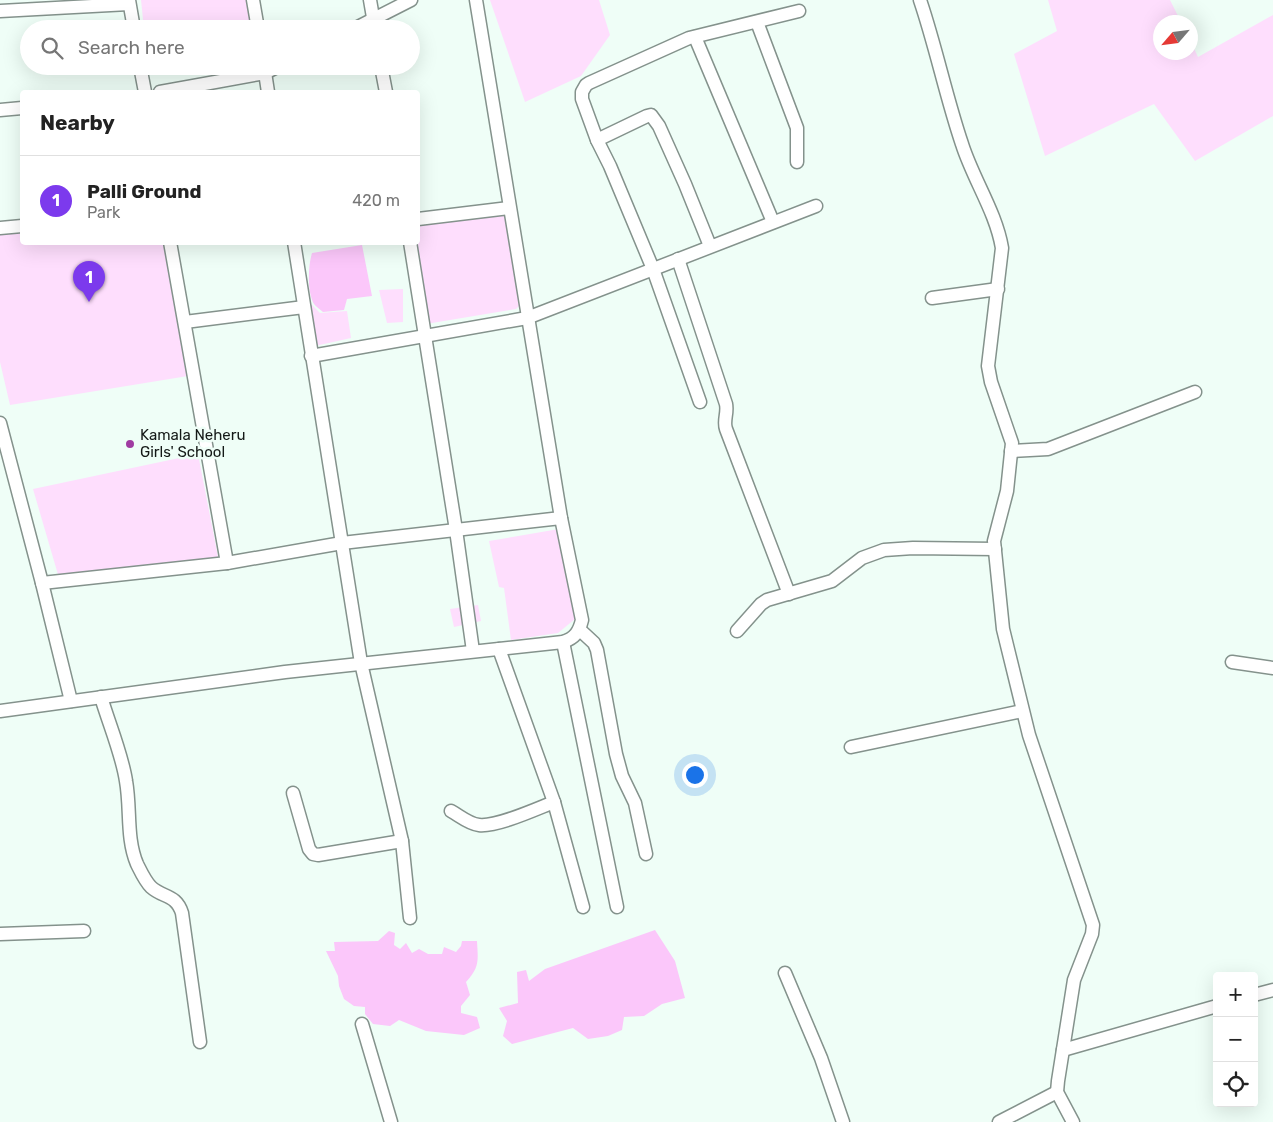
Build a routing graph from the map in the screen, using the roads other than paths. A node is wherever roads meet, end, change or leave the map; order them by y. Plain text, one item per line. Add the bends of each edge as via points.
1 (35, 0) edge
2 (253, 0) edge
3 (370, 0) edge
4 (411, 0) edge
5 (476, 0) edge
6 (920, 0) edge
7 (129, 2) edge
8 (53, 8) junction
9 (0, 11) edge
10 (800, 11) dead end
11 (132, 20) edge
12 (256, 20) edge
13 (374, 20) edge
14 (381, 20) edge
15 (758, 22) junction
16 (694, 37) junction
17 (142, 75) edge
18 (240, 75) edge
19 (265, 75) edge
20 (383, 75) edge
21 (145, 90) edge
22 (169, 90) edge
23 (268, 90) edge
24 (386, 90) edge
25 (20, 108) edge
26 (0, 110) edge
27 (597, 140) junction
28 (797, 162) dead end
29 (816, 206) dead end
30 (509, 208) junction
31 (420, 219) edge
32 (772, 222) junction
33 (20, 226) edge
34 (0, 228) edge
35 (171, 245) edge
36 (294, 245) edge
37 (410, 245) edge
38 (710, 246) junction
39 (678, 259) junction
40 (653, 269) junction
41 (998, 289) junction
42 (932, 298) dead end
43 (304, 307) junction
44 (527, 318) junction
45 (185, 322) junction
46 (425, 336) junction
47 (312, 356) junction
48 (1195, 392) dead end
49 (700, 402) dead end
50 (0, 423) edge
51 (1011, 451) junction
52 (561, 518) junction
53 (456, 530) junction
54 (342, 543) junction
55 (995, 548) junction
56 (227, 563) junction
57 (42, 582) junction
58 (789, 594) junction
59 (580, 630) junction
60 (737, 631) dead end
61 (563, 642) junction
62 (499, 649) junction
63 (473, 651) junction
64 (1232, 662) dead end
65 (361, 663) junction
66 (1273, 668) edge
67 (101, 697) junction
68 (70, 701) junction
69 (0, 711) edge
70 (1022, 711) junction
71 (851, 748) dead end
72 (293, 793) dead end
73 (554, 802) junction
74 (451, 811) dead end
75 (402, 842) junction
76 (646, 854) dead end
77 (617, 906) dead end
78 (583, 907) dead end
79 (410, 918) dead end
80 (84, 931) dead end
81 (0, 934) edge
82 (785, 973) dead end
83 (1273, 990) edge
84 (1258, 994) edge
85 (1213, 1007) edge
86 (362, 1024) dead end
87 (200, 1042) dead end
88 (1063, 1050) junction
89 (1058, 1092) junction
90 (391, 1122) edge
91 (843, 1122) edge
92 (999, 1122) edge
93 (1073, 1122) edge

1 - 8 street
2 - 12 street
3 - 13 street
4 - 14 street
5 - 30 street
6 - 41 street via 962,144 1000,238 1002,260
7 - 8 street
7 - 11 street
8 - 9 street
10 - 15 street
15 - 16 street
15 - 28 street via 797,128
16 - 27 street via 676,42 586,86 582,99
16 - 32 street
17 - 21 street
18 - 22 street
19 - 23 street
20 - 24 street
25 - 26 street
27 - 38 street via 651,115 659,126
27 - 40 street
29 - 32 street
30 - 31 street
30 - 44 street
32 - 38 street
33 - 34 street
35 - 45 street
36 - 43 street
37 - 46 street
38 - 39 street
39 - 40 street
39 - 58 street via 726,404 724,424
40 - 44 street
40 - 49 street
41 - 42 street
41 - 51 street via 988,366 1011,438
43 - 45 street
43 - 47 street
44 - 46 street
44 - 52 street
45 - 56 street
46 - 47 street
46 - 53 street
47 - 54 street
48 - 51 street via 1048,449
50 - 57 street
51 - 55 street via 1007,491
52 - 53 street
52 - 59 street via 582,620
53 - 54 street
53 - 63 street
54 - 56 street
54 - 65 street
55 - 58 street via 884,550 862,558 832,582
55 - 70 street via 1003,629
56 - 57 street
57 - 68 street
58 - 60 street via 761,604
59 - 61 street via 572,639
59 - 76 street via 597,650 616,754 635,803
61 - 62 street
61 - 77 street
62 - 63 street
62 - 73 street
63 - 65 street
64 - 66 street
65 - 67 street
65 - 75 street
67 - 68 street
67 - 87 street via 126,782 132,848 137,864 152,888 173,899 182,913
68 - 69 street
70 - 71 street
70 - 88 street via 1093,925 1074,980
72 - 75 street via 313,854
73 - 74 street via 491,825 478,825
73 - 78 street
75 - 79 street
80 - 81 street
82 - 91 street
83 - 84 street
85 - 88 street
86 - 90 street
88 - 89 street
89 - 92 street
89 - 93 street

